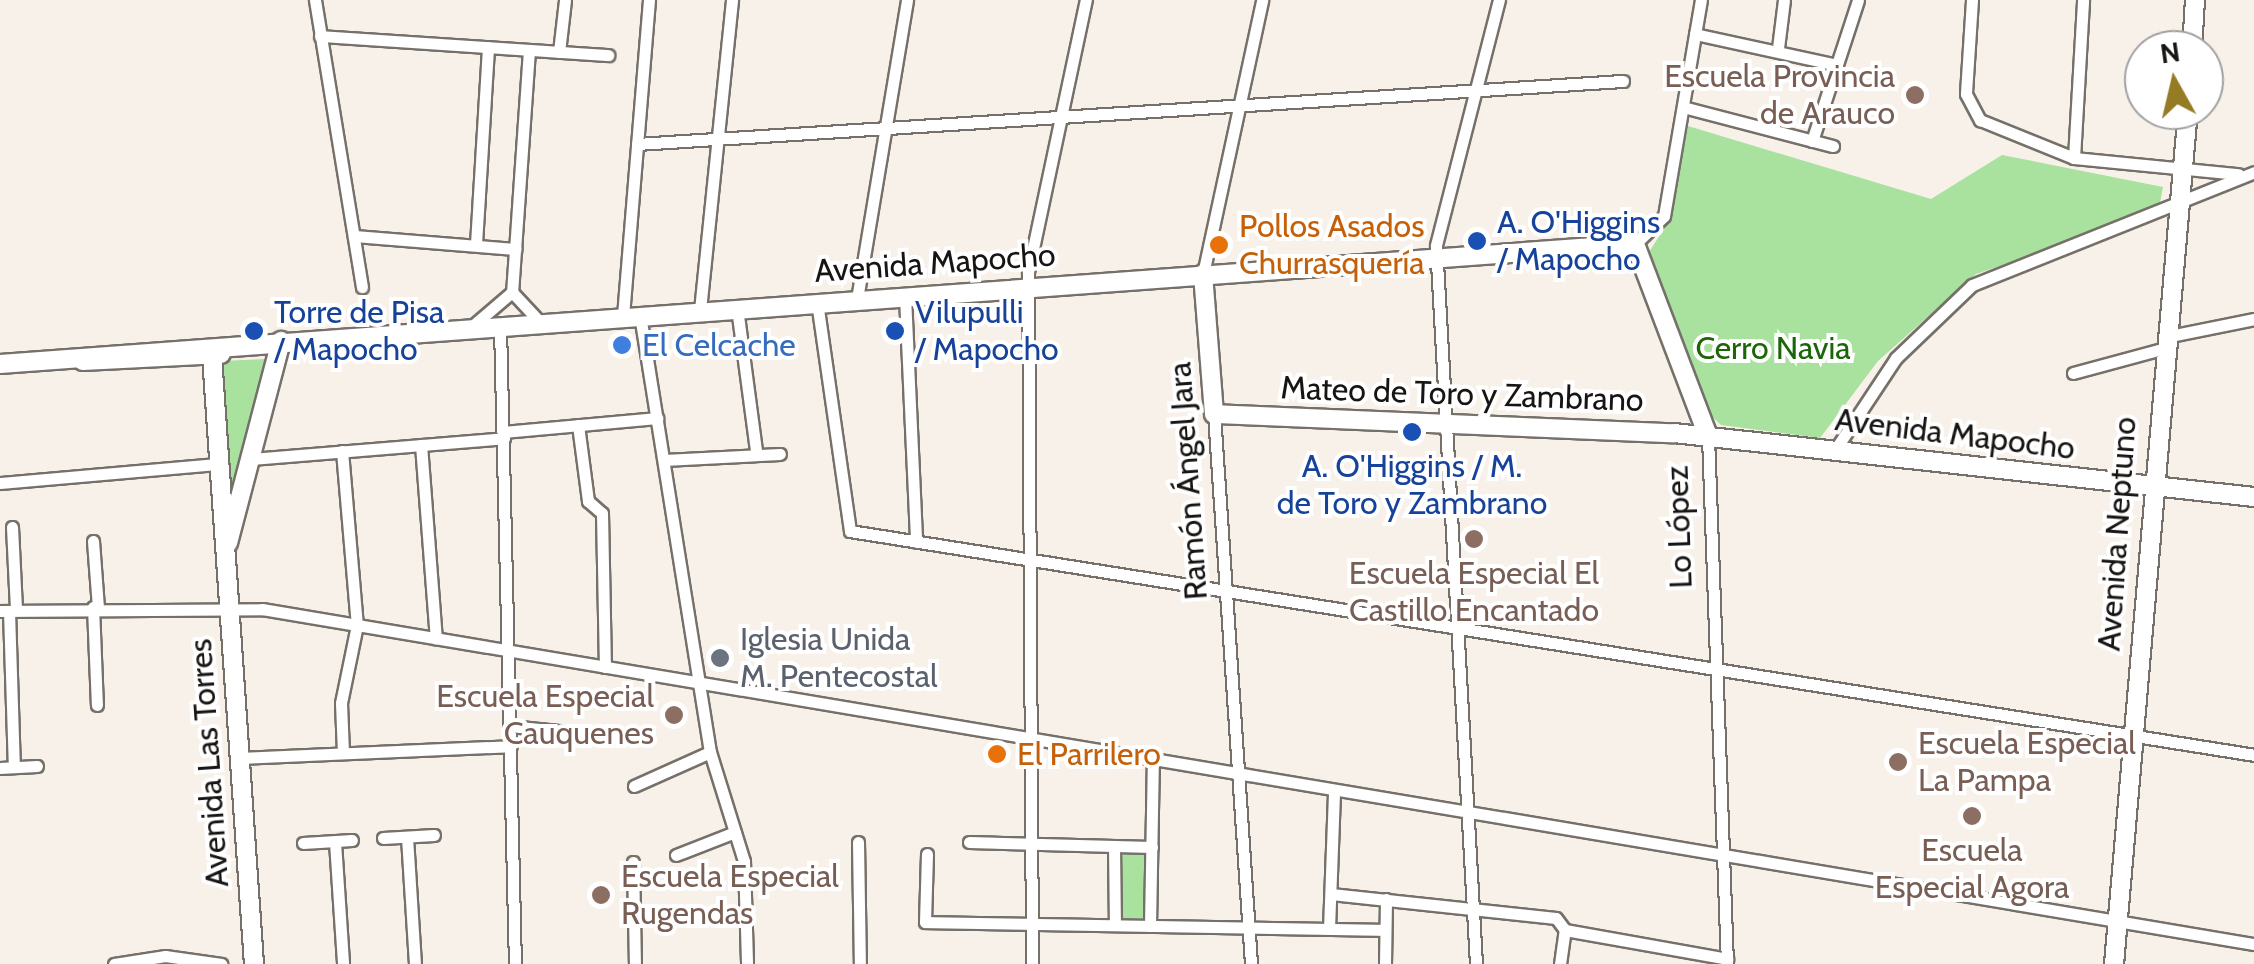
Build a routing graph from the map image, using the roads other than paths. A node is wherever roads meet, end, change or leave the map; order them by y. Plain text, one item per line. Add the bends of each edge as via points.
1 (315, 0) edge
2 (565, 0) edge
3 (649, 0) edge
4 (732, 0) edge
5 (907, 0) edge
6 (1086, 0) edge
7 (1262, 0) edge
8 (1499, 0) edge
9 (1701, 0) edge
10 (1784, 0) edge
11 (1858, 0) edge
12 (1972, 0) edge
13 (2084, 0) edge
14 (2195, 0) edge
15 (2193, 30) edge
16 (1696, 34) junction
17 (320, 36) junction
18 (488, 46) junction
19 (1778, 48) junction
20 (529, 50) junction
21 (560, 52) junction
22 (608, 55) dead end
23 (1838, 65) junction
24 (1623, 81) dead end
25 (1475, 91) junction
26 (1683, 106) junction
27 (1236, 107) junction
28 (1060, 119) junction
29 (886, 130) junction
30 (2186, 130) edge
31 (718, 139) junction
32 (1812, 140) junction
33 (637, 144) junction
34 (1833, 146) dead end
35 (2074, 158) junction
36 (2251, 173) edge
37 (2181, 174) junction
38 (2174, 210) junction
39 (354, 236) junction
40 (476, 244) junction
41 (1635, 244) junction
42 (515, 249) junction
43 (1436, 258) junction
44 (1202, 274) junction
45 (362, 286) dead end
46 (1028, 287) junction
47 (512, 292) junction
48 (905, 296) junction
49 (857, 299) junction
50 (817, 302) junction
51 (737, 308) junction
52 (700, 310) junction
53 (632, 315) junction
54 (2254, 318) edge
55 (540, 322) junction
56 (500, 325) junction
57 (471, 327) junction
58 (281, 342) junction
59 (2162, 343) junction
60 (240, 345) junction
61 (212, 356) junction
62 (67, 357) junction
63 (0, 364) edge
64 (2073, 373) dead end
65 (1214, 414) junction
66 (1693, 414) junction
67 (657, 418) junction
68 (1446, 424) junction
69 (578, 425) junction
70 (1674, 433) junction
71 (503, 435) junction
72 (1708, 436) junction
73 (421, 445) junction
74 (1835, 450) junction
75 (756, 451) junction
76 (342, 452) junction
77 (780, 454) dead end
78 (251, 459) junction
79 (664, 460) junction
80 (217, 464) junction
81 (0, 483) edge
82 (2152, 488) junction
83 (2254, 497) edge
84 (12, 528) dead end
85 (93, 542) dead end
86 (916, 542) junction
87 (224, 558) junction
88 (1031, 561) junction
89 (1226, 593) junction
90 (228, 604) junction
91 (95, 607) junction
92 (8, 610) edge
93 (358, 624) junction
94 (1458, 631) junction
95 (436, 638) junction
96 (509, 650) junction
97 (605, 667) junction
98 (1716, 673) junction
99 (703, 685) junction
100 (98, 705) dead end
101 (510, 726) junction
102 (606, 736) dead end
103 (2132, 736) junction
104 (1032, 742) junction
105 (511, 746) junction
106 (344, 752) junction
107 (710, 752) junction
108 (2254, 756) edge
109 (239, 758) junction
110 (1153, 761) junction
111 (37, 766) dead end
112 (14, 767) junction
113 (0, 768) edge
114 (1240, 776) junction
115 (634, 786) dead end
116 (1334, 791) junction
117 (1469, 814) junction
118 (734, 832) junction
119 (434, 835) dead end
120 (406, 837) junction
121 (382, 838) dead end
122 (352, 840) dead end
123 (335, 842) junction
124 (858, 842) dead end
125 (969, 842) dead end
126 (1032, 843) junction
127 (303, 844) dead end
128 (1114, 846) junction
129 (1152, 846) junction
130 (927, 854) dead end
131 (676, 855) dead end
132 (1722, 856) junction
133 (633, 862) dead end
134 (1331, 894) junction
135 (1386, 899) junction
136 (1473, 904) junction
137 (2118, 921) junction
138 (1032, 924) junction
139 (1115, 925) junction
140 (1150, 926) junction
141 (1249, 928) junction
142 (1329, 929) junction
143 (1385, 930) junction
144 (1565, 930) junction
145 (2254, 944) edge
146 (146, 961) edge
147 (1727, 961) edge
148 (114, 964) edge
149 (221, 964) edge
150 (254, 964) edge
151 (343, 964) edge
152 (414, 964) edge
153 (515, 964) edge
154 (635, 964) edge
155 (747, 964) edge
156 (860, 964) edge
157 (1032, 964) edge
158 (1251, 964) edge
159 (1385, 964) edge
160 (1476, 964) edge
161 (1560, 964) edge
162 (2114, 964) edge

1 - 17 street
2 - 21 street
3 - 33 street
4 - 31 street
5 - 29 street
6 - 28 street
7 - 27 street, Ramón Ángel Jara
8 - 25 street
9 - 16 street
10 - 19 street
11 - 23 street
12 - 35 street via 1972,114 2009,138
13 - 35 street
14 - 15 main road
16 - 19 street
16 - 26 street
17 - 18 street
17 - 39 street
18 - 20 street
18 - 40 street
19 - 23 street
20 - 21 street
20 - 42 street
21 - 22 street
23 - 32 street
24 - 25 street
25 - 27 street
25 - 43 street
26 - 32 street
26 - 41 street via 1664,216
27 - 28 street
27 - 44 street, Ramón Ángel Jara
28 - 29 street
28 - 46 street
29 - 31 street
29 - 49 street
30 - 37 main road, Avenida Neptuno
31 - 33 street
31 - 52 street
32 - 34 street
33 - 53 street
35 - 37 street
36 - 37 street
36 - 38 street
37 - 38 main road, Avenida Neptuno
38 - 59 main road, Avenida Neptuno
38 - 74 street via 1972,285 1896,358
39 - 40 street
39 - 45 street
40 - 42 street
41 - 43 main road, Avenida Mapocho
41 - 66 main road, Lo López
42 - 47 street
43 - 44 main road, Avenida Mapocho
43 - 68 street
44 - 46 main road, Avenida Mapocho
44 - 65 main road, Ramón Ángel Jara
46 - 48 main road, Avenida Mapocho
46 - 88 street
47 - 55 street
47 - 57 street
48 - 49 main road, Avenida Mapocho
48 - 86 street
49 - 50 main road, Avenida Mapocho
50 - 51 main road, Avenida Mapocho
50 - 86 street via 850,531
51 - 52 main road, Avenida Mapocho
51 - 75 street
52 - 53 main road, Avenida Mapocho
53 - 55 main road, Avenida Mapocho
53 - 67 street
54 - 59 street
55 - 56 main road, Avenida Mapocho
56 - 57 main road, Avenida Mapocho
56 - 71 street
57 - 58 main road, Avenida Mapocho
58 - 60 main road, Avenida Mapocho
58 - 78 main road, Avenida Las Torres
59 - 64 street
59 - 82 main road, Avenida Neptuno
60 - 61 main road, Avenida Mapocho
60 - 62 main road, Avenida Mapocho
61 - 62 main road, Avenida Mapocho
61 - 80 main road, Avenida Las Torres
62 - 63 main road, Avenida Mapocho
65 - 68 main road, Mateo de Toro y Zambrano
65 - 89 street, Ramón Ángel Jara
66 - 70 main road
66 - 72 main road, Lo López
67 - 69 street
67 - 79 street
68 - 70 main road, Mateo de Toro y Zambrano
68 - 94 street
69 - 71 street
69 - 97 street via 589,503 602,513
70 - 72 main road, Mateo de Toro y Zambrano
71 - 73 street
71 - 96 street
72 - 74 main road, Avenida Mapocho
72 - 98 street, Lo López
73 - 76 street
73 - 95 street
74 - 82 main road, Avenida Mapocho
75 - 77 street
75 - 79 street
76 - 78 street
76 - 93 street
78 - 87 main road, Avenida Las Torres
79 - 99 street
80 - 81 street
80 - 87 main road, Avenida Las Torres
82 - 83 main road, Avenida Mapocho
82 - 103 main road, Avenida Neptuno
84 - 92 street
85 - 91 street
86 - 88 street
87 - 90 main road, Avenida Las Torres
88 - 89 street
88 - 104 street
89 - 94 street
89 - 114 street, Ramón Ángel Jara
90 - 91 street
90 - 93 street
90 - 109 main road, Avenida Las Torres
91 - 92 street
91 - 100 street
92 - 112 street
93 - 95 street
93 - 106 street via 341,703
94 - 98 street
94 - 117 street
95 - 96 street
96 - 97 street
96 - 101 street
97 - 99 street
98 - 103 street
98 - 132 street, Lo López
99 - 104 street
99 - 107 street
101 - 102 street
101 - 105 street
103 - 108 street
103 - 137 main road, Avenida Neptuno
104 - 110 street
104 - 126 street
105 - 106 street
105 - 153 street
106 - 109 street
107 - 115 street
107 - 118 street
109 - 150 main road, Avenida Las Torres
110 - 114 street
110 - 129 street
111 - 112 street
112 - 113 street
114 - 116 street
114 - 141 street, Ramón Ángel Jara
116 - 117 street
116 - 134 street
117 - 132 street
117 - 136 street
118 - 131 street
118 - 155 street
119 - 120 street
120 - 121 street
120 - 152 street
122 - 123 street
123 - 127 street
123 - 151 street
124 - 156 street
125 - 126 street
126 - 128 street
126 - 138 street
128 - 129 street
128 - 139 street
129 - 140 street
130 - 138 street via 925,922
132 - 137 street
132 - 147 street, Lo López
133 - 154 street
134 - 135 street
134 - 142 street
135 - 136 street
135 - 143 street
136 - 144 street via 1556,918
136 - 160 street
137 - 145 street
137 - 162 main road, Avenida Neptuno
138 - 139 street
138 - 157 street
139 - 140 street
140 - 141 street
141 - 142 street
141 - 158 street, Ramón Ángel Jara
142 - 143 street
143 - 159 street
144 - 147 street
144 - 161 street
146 - 148 street
146 - 149 street

